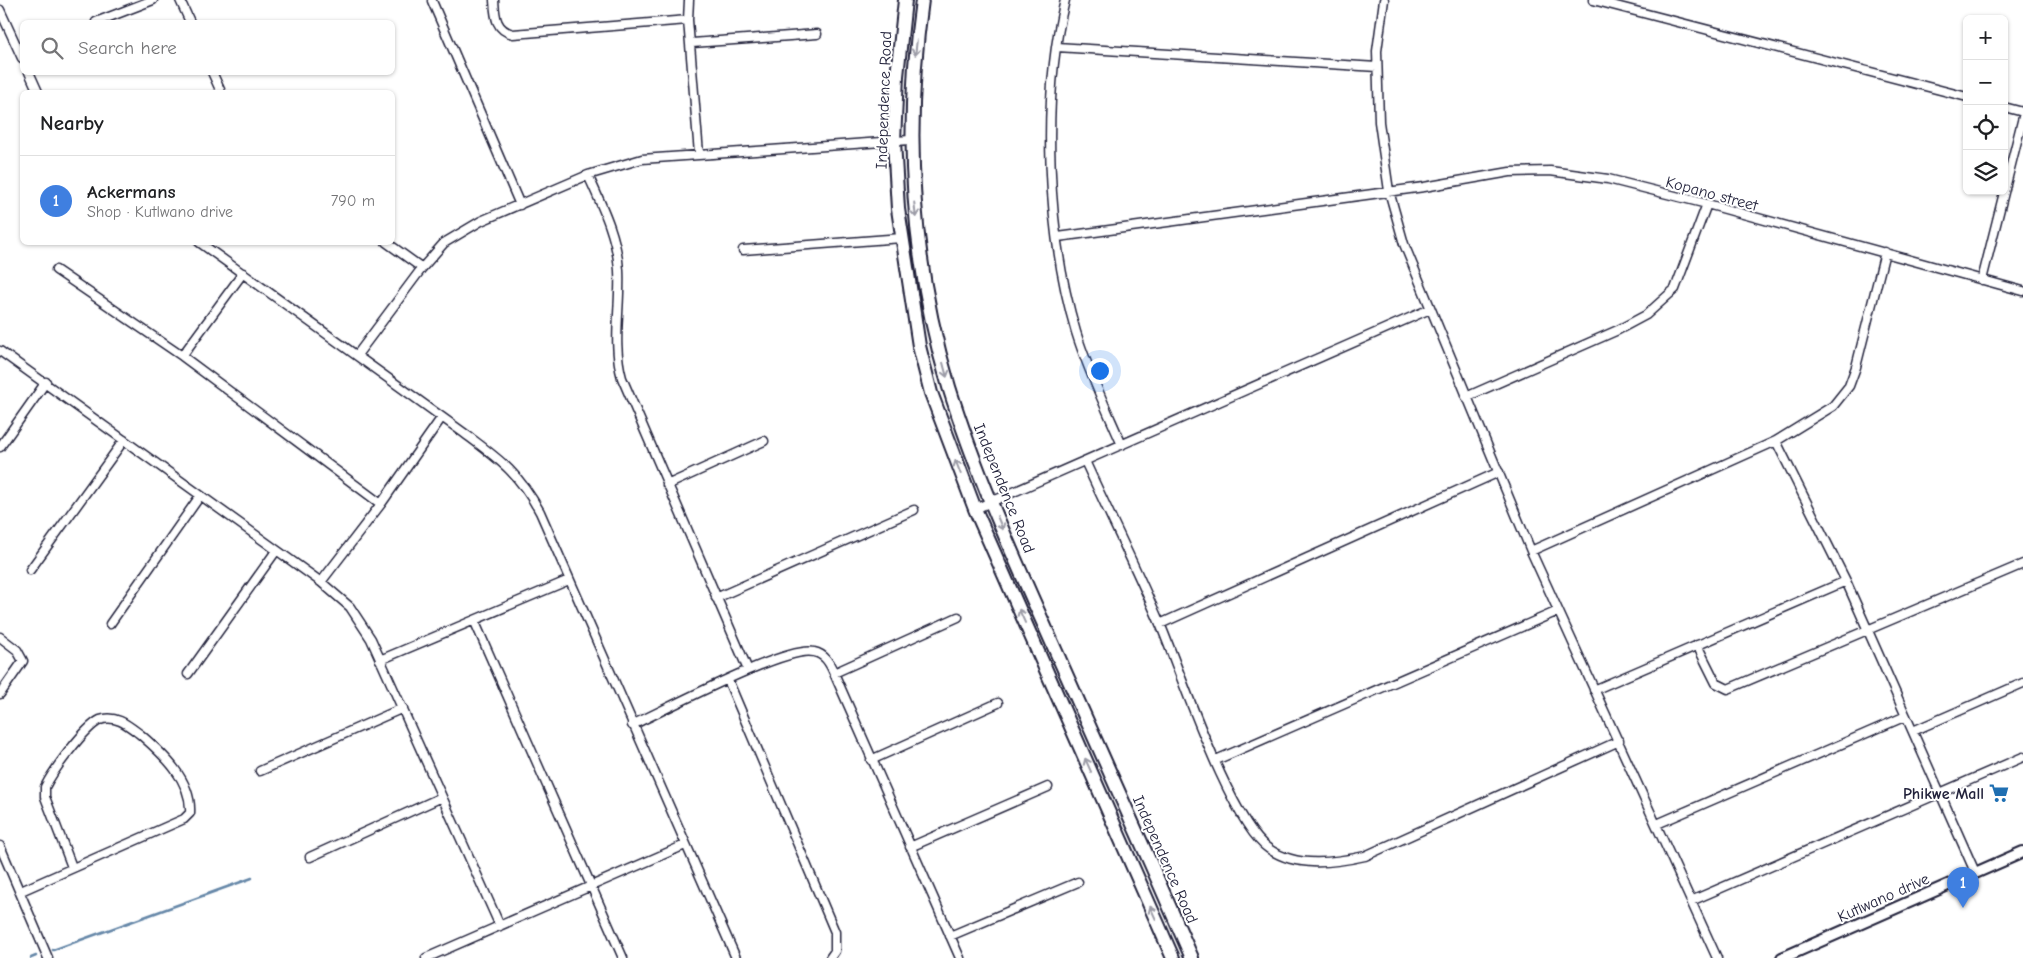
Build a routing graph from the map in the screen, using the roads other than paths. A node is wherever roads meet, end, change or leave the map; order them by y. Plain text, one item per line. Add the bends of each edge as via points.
1 (153, 0) edge
2 (180, 0) edge
3 (494, 0) edge
4 (689, 0) edge
5 (906, 0) edge
6 (922, 0) edge
7 (1065, 0) edge
8 (1384, 0) edge
9 (1593, 0) edge
10 (432, 1) dead end
11 (0, 10) edge
12 (101, 20) edge
13 (189, 20) edge
14 (688, 20) junction
15 (817, 34) dead end
16 (692, 43) junction
17 (1057, 47) junction
18 (20, 54) edge
19 (1377, 66) junction
20 (30, 75) edge
21 (213, 75) edge
22 (37, 90) edge
23 (220, 90) edge
24 (1963, 96) edge
25 (2008, 108) edge
26 (2023, 112) edge
27 (2023, 117) edge
28 (910, 140) junction
29 (894, 141) junction
30 (699, 154) junction
31 (588, 175) junction
32 (1389, 191) junction
33 (1707, 204) junction
34 (520, 205) junction
35 (1058, 237) junction
36 (902, 238) junction
37 (203, 245) edge
38 (390, 245) edge
39 (742, 250) dead end
40 (1885, 252) junction
41 (422, 268) junction
42 (56, 270) dead end
43 (243, 273) junction
44 (1982, 280) junction
45 (2023, 291) edge
46 (1430, 309) junction
47 (0, 351) edge
48 (357, 355) junction
49 (182, 356) junction
50 (46, 382) junction
51 (1466, 397) junction
52 (442, 417) junction
53 (124, 440) junction
54 (764, 441) dead end
55 (1776, 441) junction
56 (1122, 445) junction
57 (0, 447) edge
58 (1085, 461) junction
59 (1499, 472) junction
60 (667, 485) junction
61 (200, 496) junction
62 (991, 502) junction
63 (381, 504) junction
64 (975, 509) junction
65 (914, 510) dead end
66 (276, 551) junction
67 (1531, 551) junction
68 (2023, 564) edge
69 (30, 570) dead end
70 (570, 580) junction
71 (1846, 581) junction
72 (321, 582) junction
73 (716, 598) junction
74 (1558, 611) junction
75 (958, 617) dead end
76 (474, 620) junction
77 (110, 624) dead end
78 (1160, 624) junction
79 (1869, 631) junction
80 (0, 637) edge
81 (1697, 645) junction
82 (380, 660) junction
83 (748, 670) junction
84 (188, 674) dead end
85 (834, 674) junction
86 (728, 680) junction
87 (2023, 683) edge
88 (1594, 690) junction
89 (0, 694) edge
90 (998, 702) dead end
91 (403, 708) junction
92 (1906, 716) junction
93 (632, 725) junction
94 (1913, 731) junction
95 (1619, 741) junction
96 (2023, 757) edge
97 (871, 760) junction
98 (1216, 760) junction
99 (260, 772) dead end
100 (1048, 787) dead end
101 (1941, 794) junction
102 (442, 797) junction
103 (1657, 824) junction
104 (685, 845) junction
105 (0, 846) edge
106 (910, 847) junction
107 (2023, 852) edge
108 (310, 857) dead end
109 (72, 867) junction
110 (1976, 872) junction
111 (1078, 882) dead end
112 (592, 886) junction
113 (21, 891) junction
114 (1691, 901) junction
115 (500, 926) junction
116 (950, 936) junction
117 (48, 958) edge
118 (426, 958) edge
119 (623, 958) edge
120 (736, 958) edge
121 (830, 958) edge
122 (960, 958) edge
123 (1173, 958) edge
124 (1192, 958) edge
125 (1717, 958) edge
126 (1782, 958) edge

1 - 12 street
2 - 13 street
3 - 14 street via 499,26 513,34
4 - 14 street
5 - 29 main road, Independence Road via 897,76
6 -> 28 main road, Independence Road via 912,81
7 - 17 street
8 - 19 street
9 - 24 street
10 - 34 street
11 - 18 street
14 - 16 street
15 - 16 street
16 - 30 street
17 - 19 street
17 - 35 street via 1052,80 1052,175
19 - 32 street via 1379,122
20 - 22 street
21 - 23 street
25 - 26 street
27 - 44 street
28 - 29 street
28 -> 62 main road, Independence Road via 916,216 937,340 949,387
29 - 30 street
29 - 36 main road, Independence Road
30 - 31 street via 642,159
31 - 34 street
31 - 60 street via 616,248 620,289 617,341 620,371
32 - 33 street, Kopano street via 1510,172 1550,171 1608,179
32 - 35 street, Kopano street
32 - 46 street via 1404,244
33 - 40 street, Kopano street
33 - 51 street via 1675,289 1646,315
34 - 41 street via 456,234
35 - 56 street via 1060,263 1077,333
36 - 39 street
64 -> 36 main road, Independence Road via 931,394 919,346
37 - 43 street
38 - 41 street
40 - 44 street, Kopano street
40 - 55 street via 1849,386 1833,406
41 - 48 street
42 - 49 street
43 - 48 street
43 - 49 street
44 - 45 street, Kopano street
46 - 51 street
46 - 56 street
47 - 50 street
48 - 52 street
49 - 63 street
50 - 53 street
50 - 57 street
51 - 59 street
52 - 63 street
52 - 70 street via 502,461 518,478 540,512
53 - 61 street
53 - 69 street
54 - 60 street
55 - 67 street
55 - 71 street
56 - 58 street
58 - 62 street
58 - 78 street
59 - 67 street
59 - 78 street
60 - 73 street
61 - 66 street
61 - 77 street
62 - 64 street
62 -> 124 main road, Independence Road
63 - 72 street
123 -> 64 main road, Independence Road
65 - 73 street
66 - 72 street
66 - 84 street
67 - 74 street
68 - 79 street
70 - 76 street
70 - 93 street
71 - 79 street
71 - 81 street
72 - 82 street via 362,623
73 - 83 street
74 - 88 street
74 - 98 street
75 - 85 street
76 - 82 street
76 - 112 street
78 - 98 street
79 - 81 street via 1728,689 1716,683
79 - 92 street
80 - 89 street via 17,650 23,661
81 - 88 street
82 - 91 street
83 - 85 street via 804,651 823,656
83 - 86 street
85 - 97 street
86 - 93 street
86 - 121 street via 835,932 835,951
87 - 94 street
88 - 95 street
90 - 97 street
91 - 99 street
91 - 102 street
92 - 94 street
92 - 103 street
93 - 104 street
94 - 101 street
95 - 98 street via 1398,842 1364,856 1334,862 1303,862 1264,845 1233,799
95 - 103 street
96 - 101 street
97 - 106 street
100 - 106 street
101 - 110 street
101 - 114 street
102 - 108 street
102 - 115 street
103 - 114 street
104 - 112 street
104 - 120 street
105 - 113 street
106 - 116 street
107 - 110 street, Kutlwano drive
109 - 109 street via 184,819 190,813 188,797 164,754 114,718 101,720 89,728 45,788 45,797
109 - 113 street
110 - 126 street, Kutlwano drive
111 - 116 street
112 - 115 street
112 - 119 street
113 - 117 street
114 - 125 street
115 - 118 street
116 - 122 street

